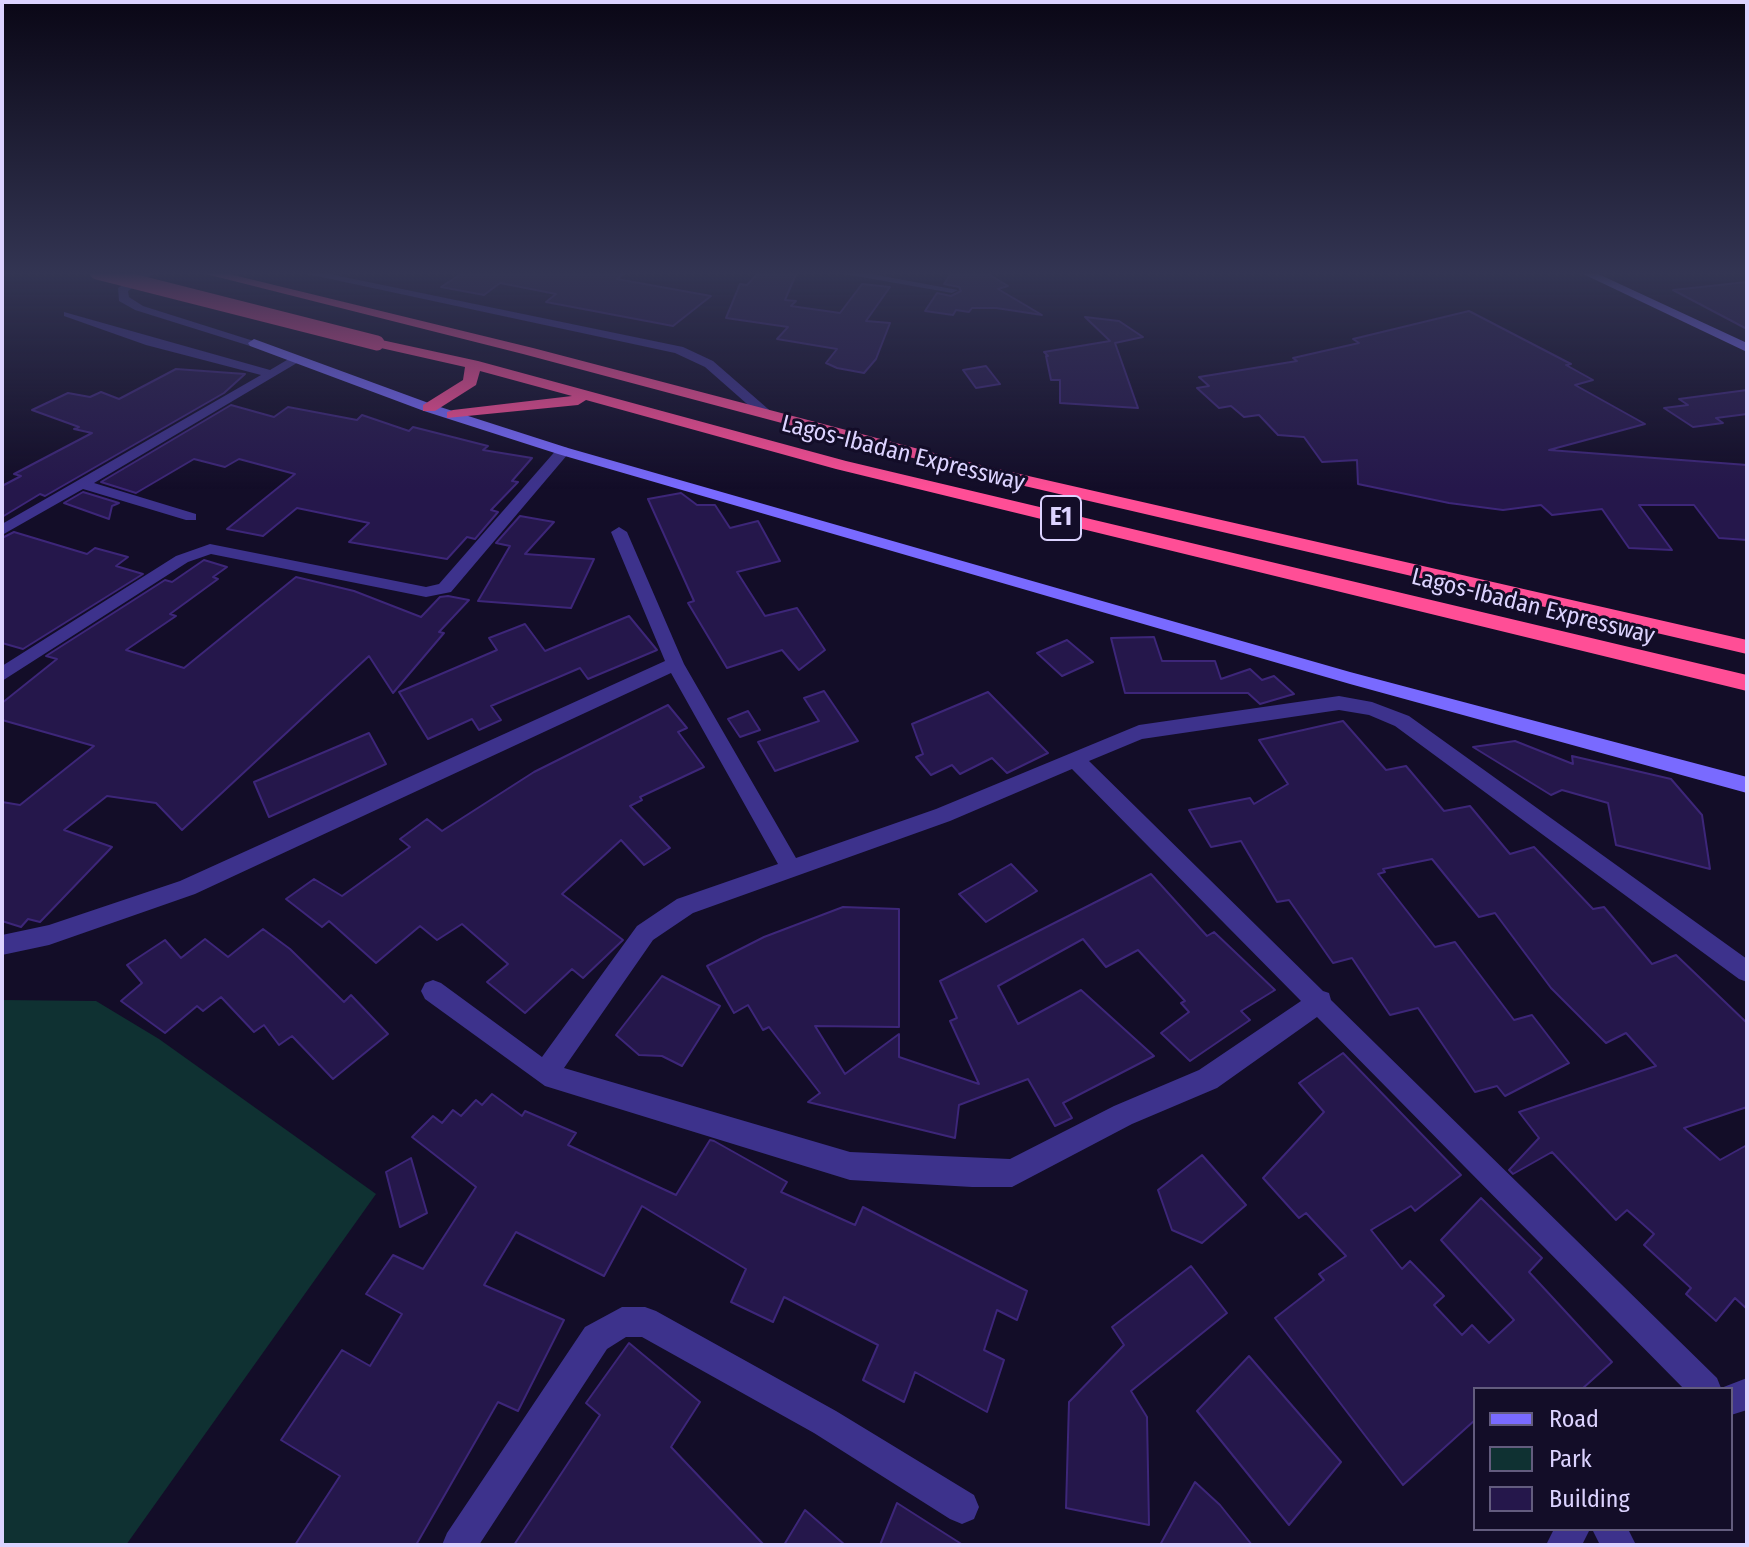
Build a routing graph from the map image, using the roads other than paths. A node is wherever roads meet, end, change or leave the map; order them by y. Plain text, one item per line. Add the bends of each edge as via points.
1 (158, 344) edge
2 (257, 344) edge
3 (382, 344) edge
4 (498, 344) edge
5 (651, 344) edge
6 (296, 360) junction
7 (473, 364) junction
8 (271, 374) junction
9 (598, 398) junction
10 (429, 408) junction
11 (453, 415) junction
12 (768, 415) junction
13 (563, 451) junction
14 (81, 484) junction
15 (191, 517) dead end
16 (2, 530) edge
17 (619, 532) dead end
18 (1747, 647) edge
19 (675, 664) junction
20 (2, 675) edge
21 (1747, 683) edge
22 (1074, 759) junction
23 (1747, 785) edge
24 (792, 870) junction
25 (2, 945) edge
26 (1747, 972) edge
27 (433, 991) dead end
28 (1320, 1001) junction
29 (545, 1074) junction
30 (1704, 1387) edge
31 (962, 1507) dead end
32 (459, 1545) edge

1 - 8 street
2 - 6 main road
3 - 7 highway, Lagos-Ibadan Expressway / E1, bridge
4 - 12 highway, Lagos-Ibadan Expressway / E1
5 - 12 street via 709,364
6 - 8 street
6 - 10 main road
7 - 9 highway, Lagos-Ibadan Expressway / E1
7 - 10 highway via 470,382
8 - 14 street
9 - 11 highway
9 - 21 highway, Lagos-Ibadan Expressway / E1 via 858,469
10 - 11 main road
11 - 13 main road
12 - 18 highway, Lagos-Ibadan Expressway / E1 via 973,469
13 - 20 street via 445,588 426,592 210,549 182,559
13 - 23 main road via 1350,678
14 - 15 street
14 - 16 street
17 - 19 street
19 - 24 street
19 - 25 street via 187,888 49,935
22 - 24 street via 943,815
22 - 26 street via 1139,732 1339,703 1372,709 1402,721
22 - 28 street
24 - 29 street via 685,906 645,933
27 - 29 street
28 - 29 street via 1208,1079 1123,1115 1012,1173 850,1166
28 - 30 street
31 - 32 street via 825,1422 645,1322 622,1322 596,1338

